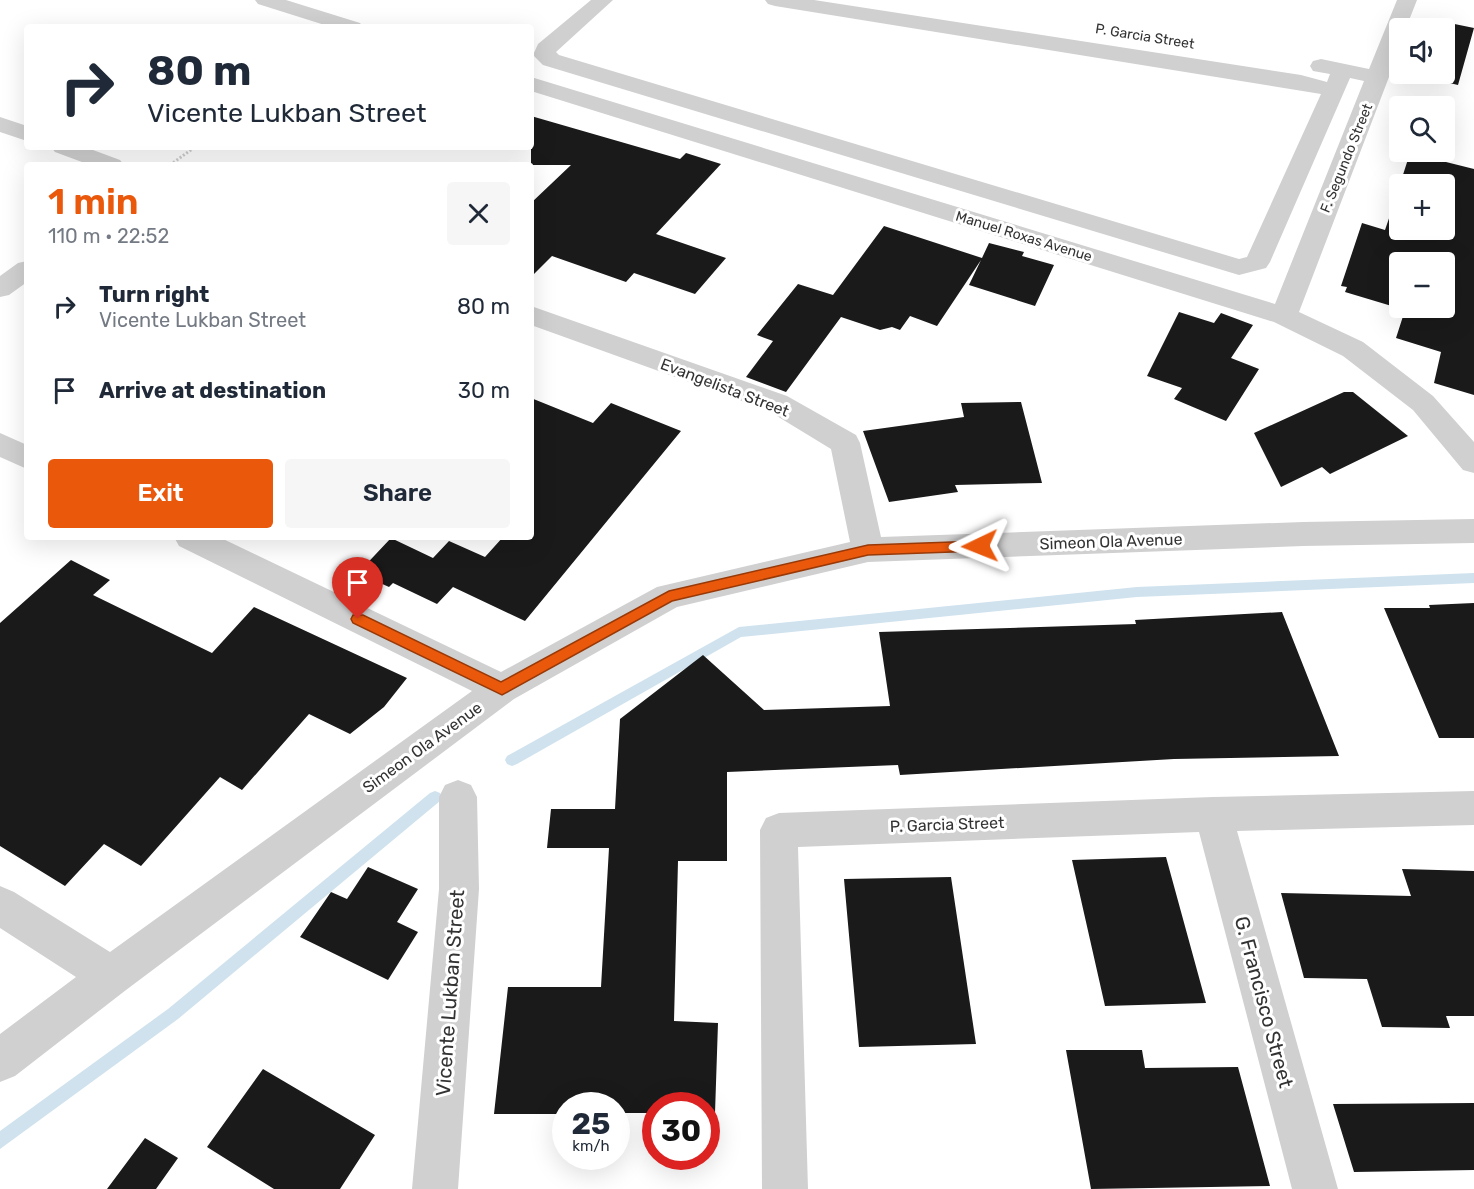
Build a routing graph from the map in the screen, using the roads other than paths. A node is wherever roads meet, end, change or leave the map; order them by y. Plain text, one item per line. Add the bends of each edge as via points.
1 (265, 0) edge
2 (603, 0) edge
3 (775, 0) edge
4 (1407, 0) edge
5 (343, 24) edge
6 (1291, 60) dead end
7 (1378, 77) junction
8 (1339, 80) junction
9 (534, 85) edge
10 (0, 124) edge
11 (24, 133) edge
12 (71, 150) edge
13 (104, 162) edge
14 (24, 271) edge
15 (0, 289) edge
16 (534, 316) edge
17 (1284, 316) junction
18 (0, 444) edge
19 (24, 456) edge
20 (1474, 462) edge
21 (1474, 531) edge
22 (196, 540) edge
23 (868, 550) junction
24 (502, 689) junction
25 (458, 797) dead end
26 (1474, 808) edge
27 (1213, 814) junction
28 (0, 905) edge
29 (111, 976) junction
30 (0, 1061) edge
31 (435, 1189) edge
32 (785, 1189) edge
33 (1315, 1189) edge

1 - 5 street
2 - 8 street via 546,49 544,55 562,64 1239,267 1257,262
3 - 8 street via 1301,82
4 - 7 street, F. Segundo Street
6 - 8 street
7 - 8 street
7 - 17 street, F. Segundo Street
9 - 17 street, Manuel Roxas Avenue
10 - 11 street
12 - 13 street
14 - 15 street
16 - 23 street, Evangelista Street via 777,403 845,443
17 - 20 street, Manuel Roxas Avenue via 1353,349 1423,403
18 - 19 street
21 - 23 street, Simeon Ola Avenue
22 - 24 street
23 - 24 street, Simeon Ola Avenue via 669,596
24 - 29 street, Simeon Ola Avenue
25 - 31 street, Vicente Lukban Street via 459,889
26 - 27 street, P. Garcia Street
27 - 32 street, P. Garcia Street via 779,830
27 - 33 street, G. Francisco Street
28 - 29 street
29 - 30 street, Simeon Ola Avenue

